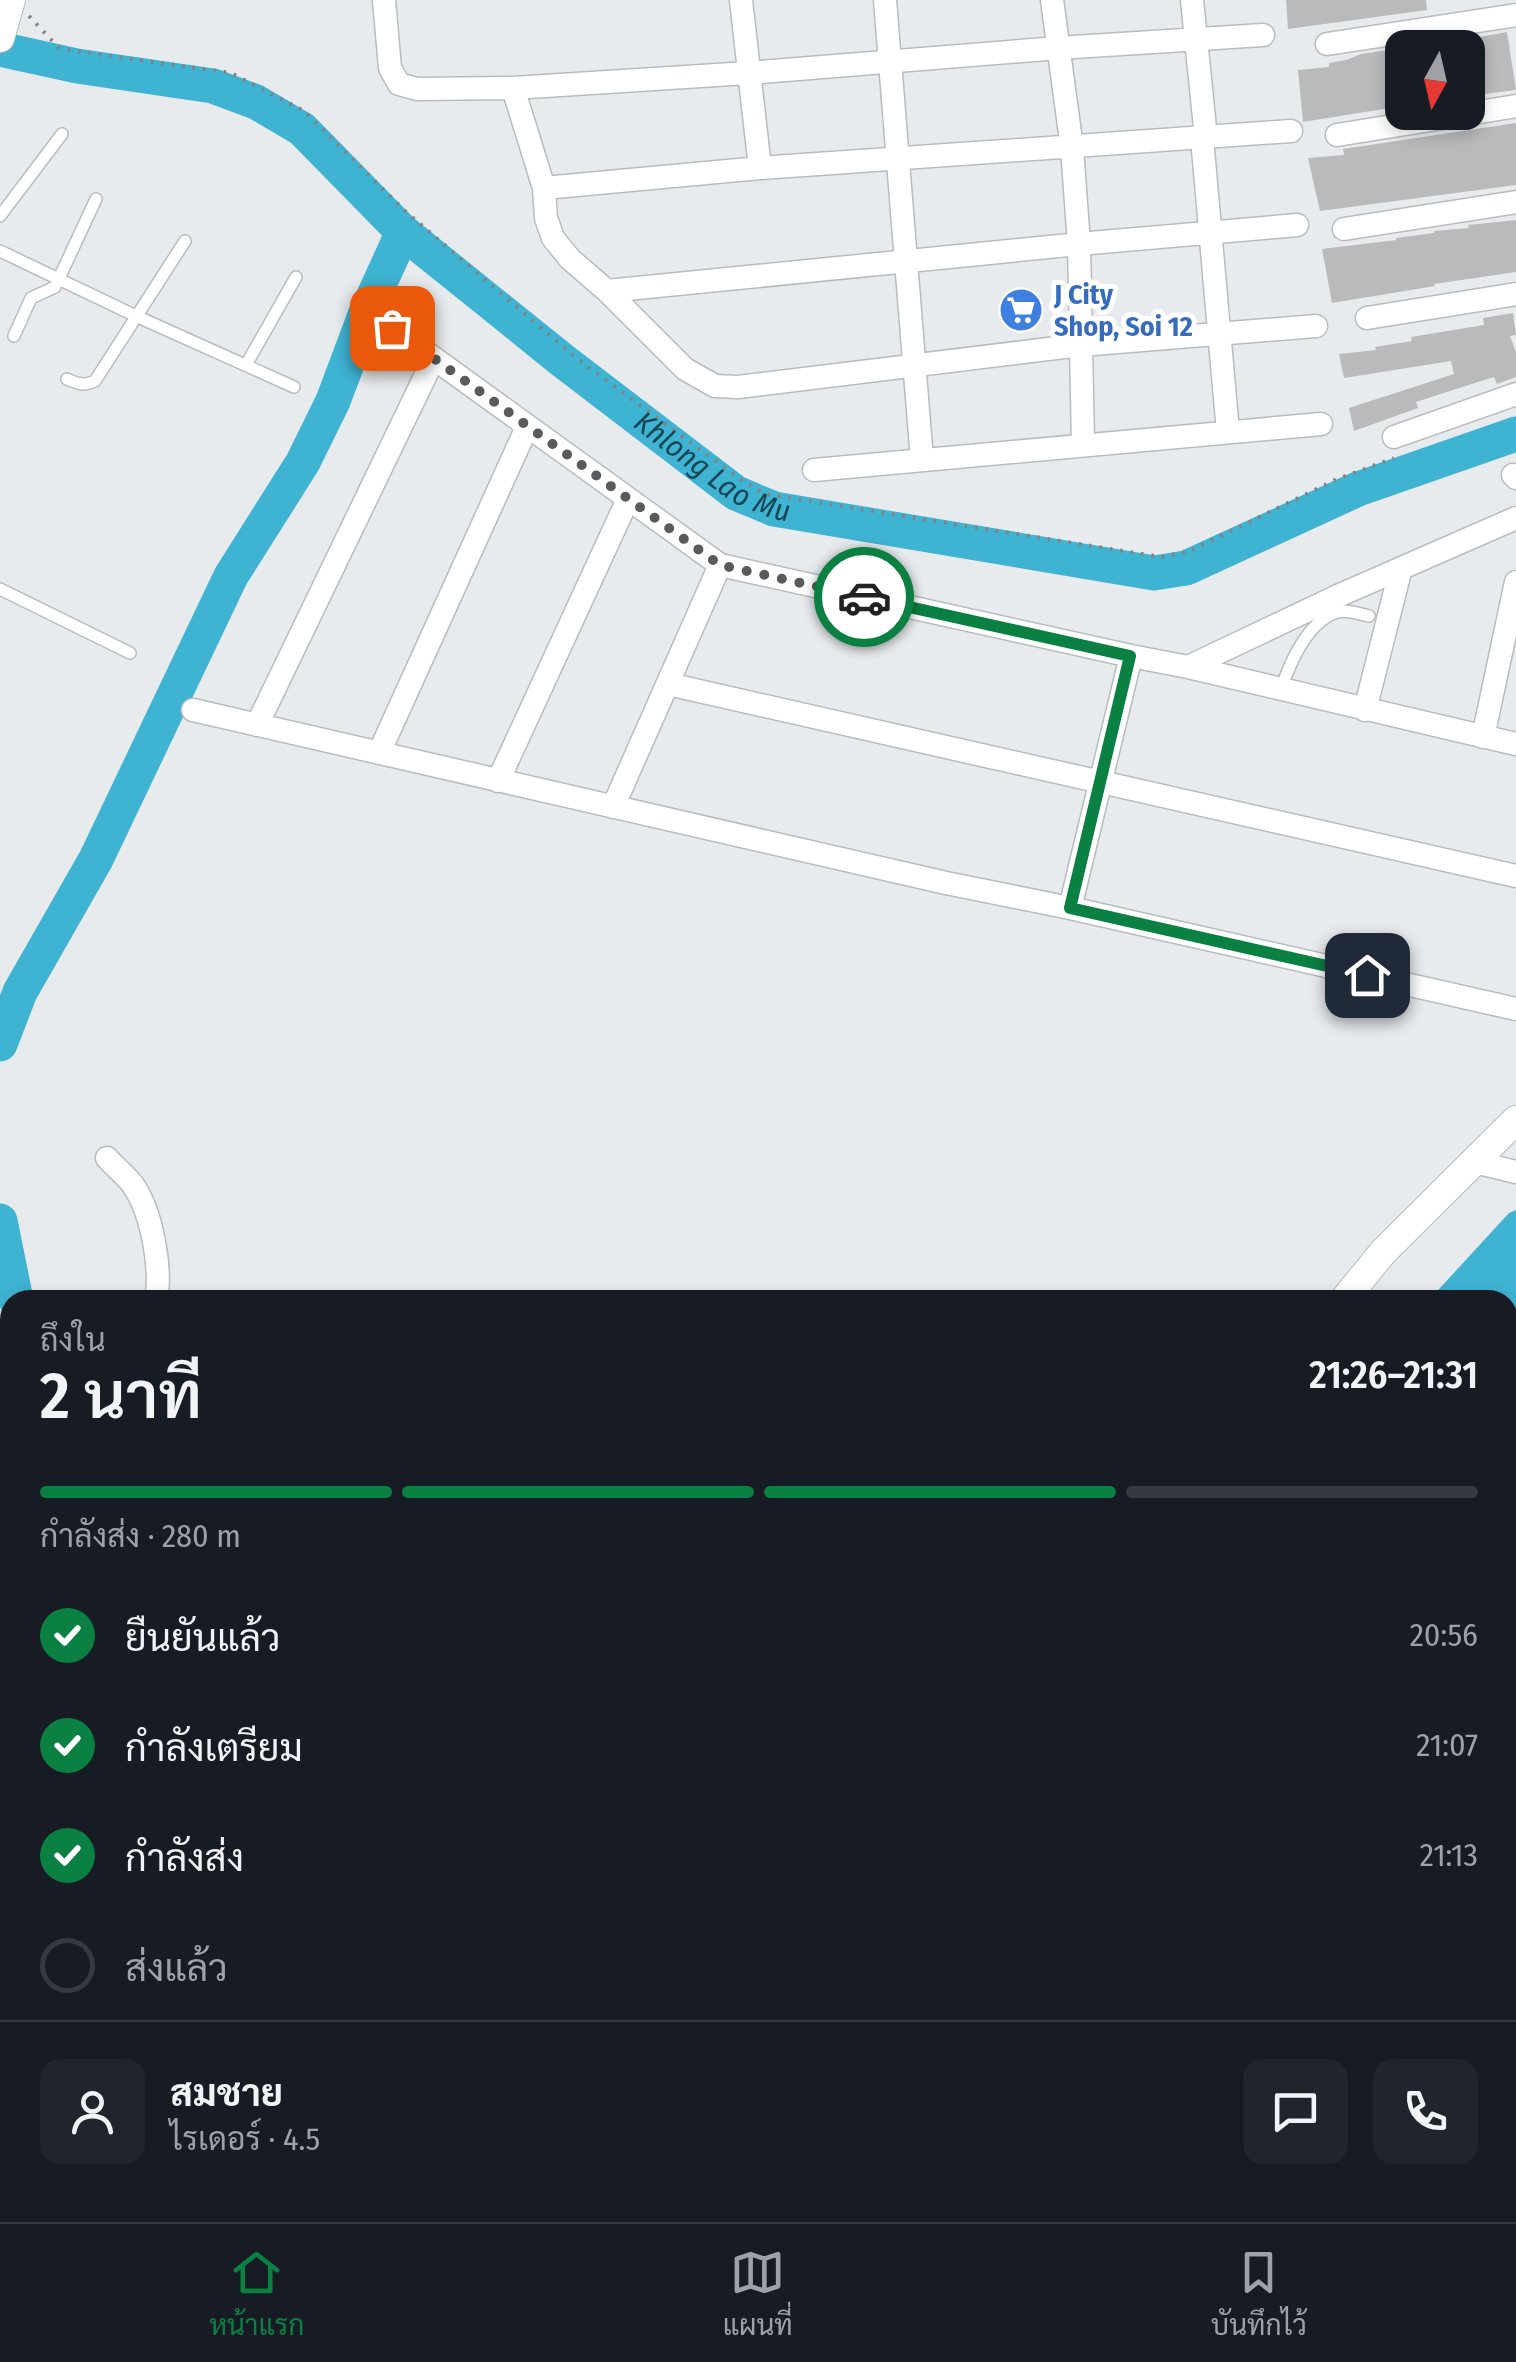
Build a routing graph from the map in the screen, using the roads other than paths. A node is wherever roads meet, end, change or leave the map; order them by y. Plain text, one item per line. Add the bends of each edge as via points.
1 (384, 0) edge
2 (741, 0) edge
3 (885, 0) edge
4 (1052, 0) edge
5 (1192, 0) edge
6 (15, 6) edge
7 (1516, 14) edge
8 (1263, 35) dead end
9 (0, 38) edge
10 (1195, 40) junction
11 (1327, 44) dead end
12 (1058, 48) junction
13 (890, 62) junction
14 (748, 73) junction
15 (513, 88) junction
16 (1516, 106) edge
17 (1291, 131) dead end
18 (62, 134) dead end
19 (1337, 135) dead end
20 (1204, 138) junction
21 (1072, 148) junction
22 (898, 159) junction
23 (760, 168) junction
24 (544, 188) junction
25 (96, 199) dead end
26 (1516, 202) edge
27 (0, 216) edge
28 (1298, 225) dead end
29 (1344, 229) dead end
30 (1210, 233) junction
31 (185, 241) dead end
32 (1079, 244) junction
33 (0, 251) edge
34 (906, 261) junction
35 (296, 277) dead end
36 (60, 279) junction
37 (607, 290) junction
38 (1516, 294) edge
39 (138, 317) junction
40 (1367, 318) dead end
41 (1316, 326) dead end
42 (392, 328) dead end
43 (1221, 334) junction
44 (14, 336) dead end
45 (1081, 344) junction
46 (434, 358) junction
47 (246, 365) junction
48 (914, 366) junction
49 (67, 378) dead end
50 (294, 387) dead end
51 (1516, 394) edge
52 (1321, 424) dead end
53 (528, 427) junction
54 (1228, 432) junction
55 (1083, 445) junction
56 (1395, 447) road end
57 (922, 460) junction
58 (814, 470) dead end
59 (628, 500) junction
60 (1516, 518) edge
61 (720, 565) junction
62 (1402, 568) junction
63 (1516, 582) edge
64 (0, 589) edge
65 (1369, 616) dead end
66 (130, 653) dead end
67 (1130, 656) junction
68 (1188, 666) junction
69 (668, 684) junction
70 (1280, 689) junction
71 (193, 710) dead end
72 (1365, 710) junction
73 (257, 725) junction
74 (1483, 737) junction
75 (1516, 744) edge
76 (379, 754) junction
77 (498, 781) junction
78 (1100, 783) junction
79 (613, 808) junction
80 (1516, 876) edge
81 (1070, 908) junction
82 (1516, 1009) edge
83 (1516, 1120) edge
84 (107, 1158) dead end
85 (1475, 1162) junction
86 (1516, 1172) edge
87 (156, 1290) edge
88 (1352, 1290) edge

1 - 15 street via 390,68 399,84 417,90
2 - 14 street
3 - 13 street
4 - 12 street
5 - 10 street
6 - 9 street
7 - 11 street
8 - 10 street
10 - 12 street
10 - 20 street
12 - 13 street
12 - 21 street
13 - 14 street
13 - 22 street
14 - 15 street
14 - 23 street
15 - 24 street
16 - 19 street
17 - 20 street
18 - 27 lane
20 - 21 street
20 - 30 street
21 - 22 street
21 - 32 street
22 - 23 street
22 - 34 street
23 - 24 street
24 - 37 street via 554,238
25 - 36 lane
26 - 29 street
28 - 30 street
30 - 32 street
30 - 43 street
31 - 39 lane
32 - 34 street
32 - 45 street
33 - 36 lane
34 - 37 street
34 - 48 street
35 - 47 lane
36 - 39 lane
36 - 44 lane via 31,298
37 - 48 street via 685,369 714,386
38 - 40 street
39 - 47 lane
39 - 49 lane via 96,381 80,385
41 - 43 street
42 - 46 street
43 - 45 street
43 - 54 street
45 - 48 street
45 - 55 street
46 - 53 street
46 - 73 street
47 - 50 lane
48 - 57 street
51 - 56 street
52 - 54 street
53 - 59 street
53 - 76 street
54 - 55 street
55 - 57 street
57 - 58 street
59 - 61 street
59 - 77 street
60 - 62 street
61 - 67 street
61 - 69 street
62 - 68 street
62 - 72 street
63 - 74 street
64 - 66 lane
65 - 70 lane via 1336,612 1317,625
67 - 68 street
67 - 78 street
68 - 70 street
69 - 78 street
69 - 79 street
70 - 72 street
71 - 73 street
72 - 74 street
73 - 76 street
74 - 75 street
76 - 77 street
77 - 79 street
78 - 80 street
78 - 81 street
79 - 81 street
81 - 82 street
83 - 85 street
84 - 87 street via 135,1188 150,1227
85 - 86 street
85 - 88 street

